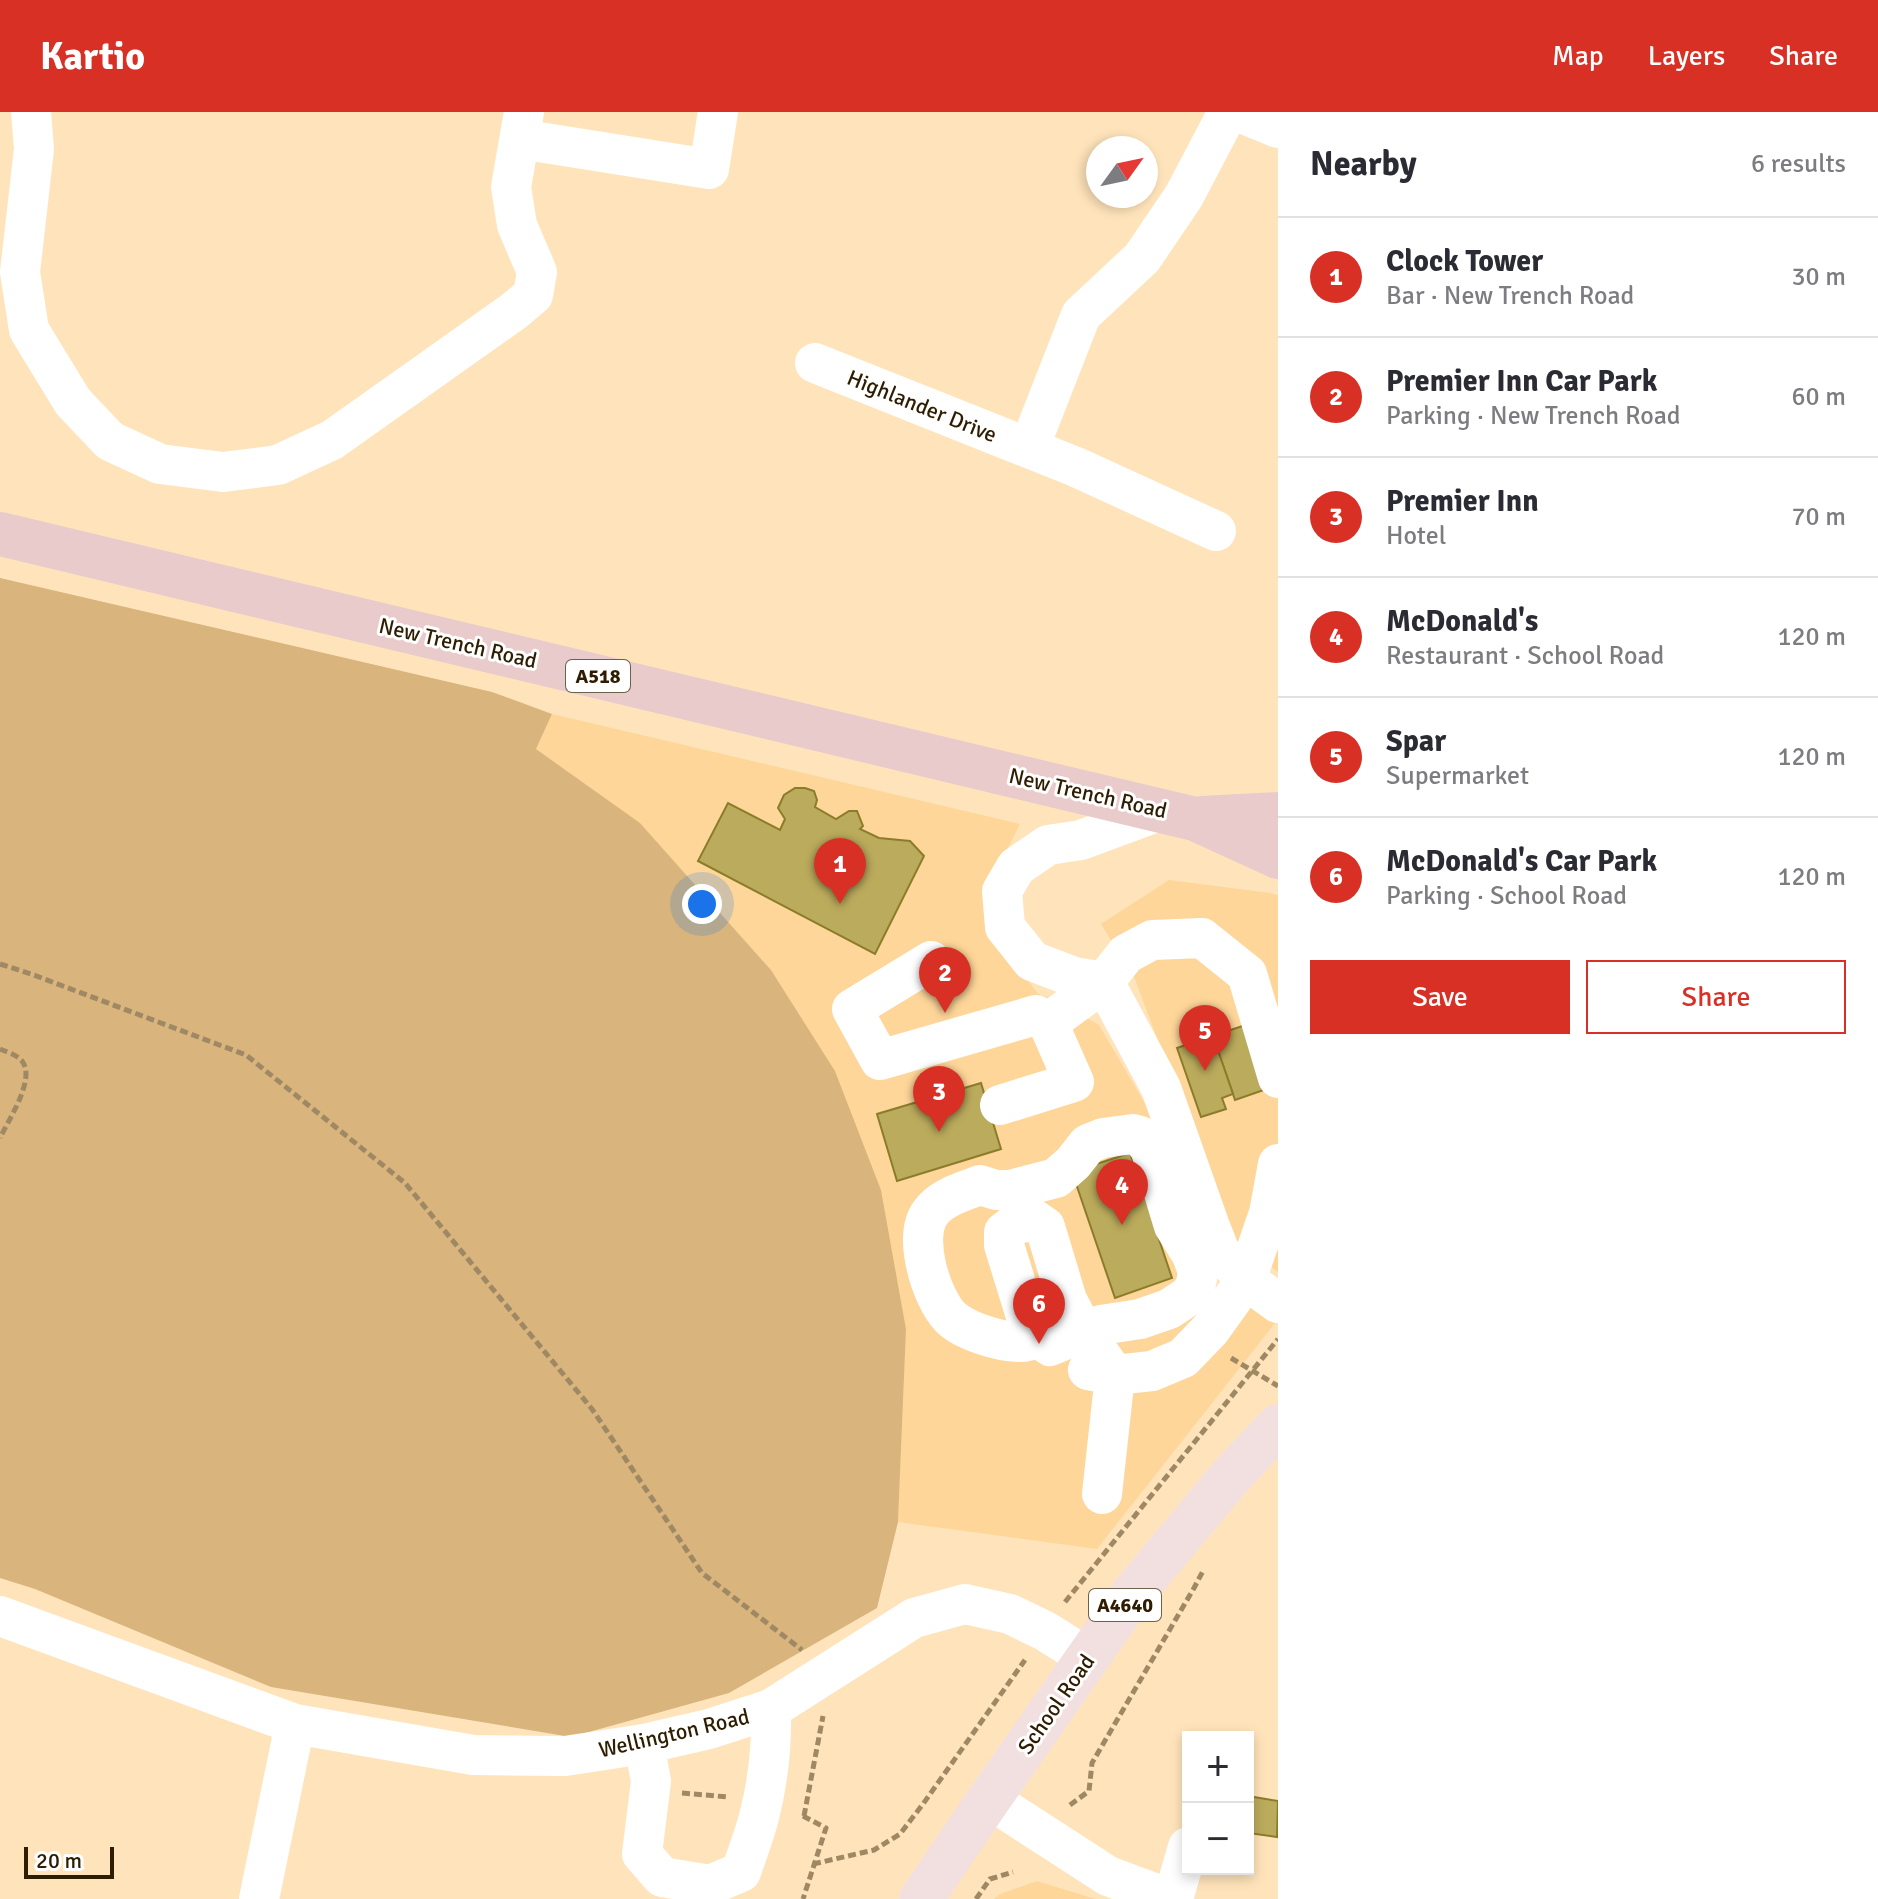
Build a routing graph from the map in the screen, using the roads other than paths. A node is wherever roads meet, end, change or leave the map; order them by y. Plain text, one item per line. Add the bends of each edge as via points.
1 (31, 112) edge
2 (718, 112) edge
3 (1228, 112) edge
4 (1239, 112) edge
5 (522, 125) edge
6 (1278, 128) edge
7 (815, 363) dead end
8 (1029, 448) junction
9 (1216, 531) dead end
10 (0, 534) edge
11 (1179, 814) junction
12 (1278, 814) edge
13 (1278, 857) edge
14 (931, 961) dead end
15 (1104, 982) junction
16 (1048, 1023) junction
17 (1278, 1078) edge
18 (1000, 1105) dead end
19 (1278, 1164) edge
20 (1262, 1292) edge
21 (1057, 1338) junction
22 (1115, 1375) junction
23 (1278, 1426) edge
24 (1102, 1494) dead end
25 (2, 1624) edge
26 (1088, 1658) junction
27 (771, 1709) junction
28 (295, 1724) junction
29 (644, 1744) junction
30 (989, 1799) junction
31 (1182, 1865) edge
32 (259, 1899) edge
33 (921, 1899) edge
34 (1171, 1899) edge

1 - 5 street via 34,149 20,272 29,330 73,402 110,441 160,464 223,472 278,465 332,440 533,295 537,272 517,225 511,187
2 - 5 street via 709,169
3 - 8 street via 1184,196 1142,258 1081,315
4 - 6 street
7 - 8 street, Highlander Drive
8 - 9 street, Highlander Drive
10 - 11 highway, New Trench Road / A518
11 - 12 highway, New Trench Road / A518
11 - 13 highway, New Trench Road / A518
11 - 15 street via 1048,845 1016,867 1002,891 1005,927 1032,961
14 - 16 street via 852,1009 880,1060 1036,1015
15 - 16 street
15 - 17 street via 1126,954 1152,940 1202,938 1247,974
15 - 20 street via 1161,1088 1220,1252
16 - 18 street via 1074,1082
19 - 20 street
20 - 22 street via 1211,1329 1183,1358 1152,1371
21 - 21 street via 1005,1340 951,1318 926,1266 923,1228 943,1201 980,1185 1010,1190 1056,1178 1088,1144 1140,1136 1150,1148 1174,1226 1192,1255 1196,1284 1179,1304
21 - 22 street
22 - 24 street
23 - 26 main road, School Road / A4640 via 1131,1596
25 - 28 street, Wellington Road
26 - 27 street, Wellington Road via 1010,1614 965,1604 914,1618
26 - 30 main road, School Road / A4640
27 - 29 street, Wellington Road
27 - 29 street via 772,1739 759,1818 741,1872 710,1885 662,1877 642,1854 651,1781
28 - 29 street, Wellington Road via 473,1755 565,1756
28 - 32 street
30 - 33 main road, A4640
30 - 34 street via 1108,1876
31 - 34 street

